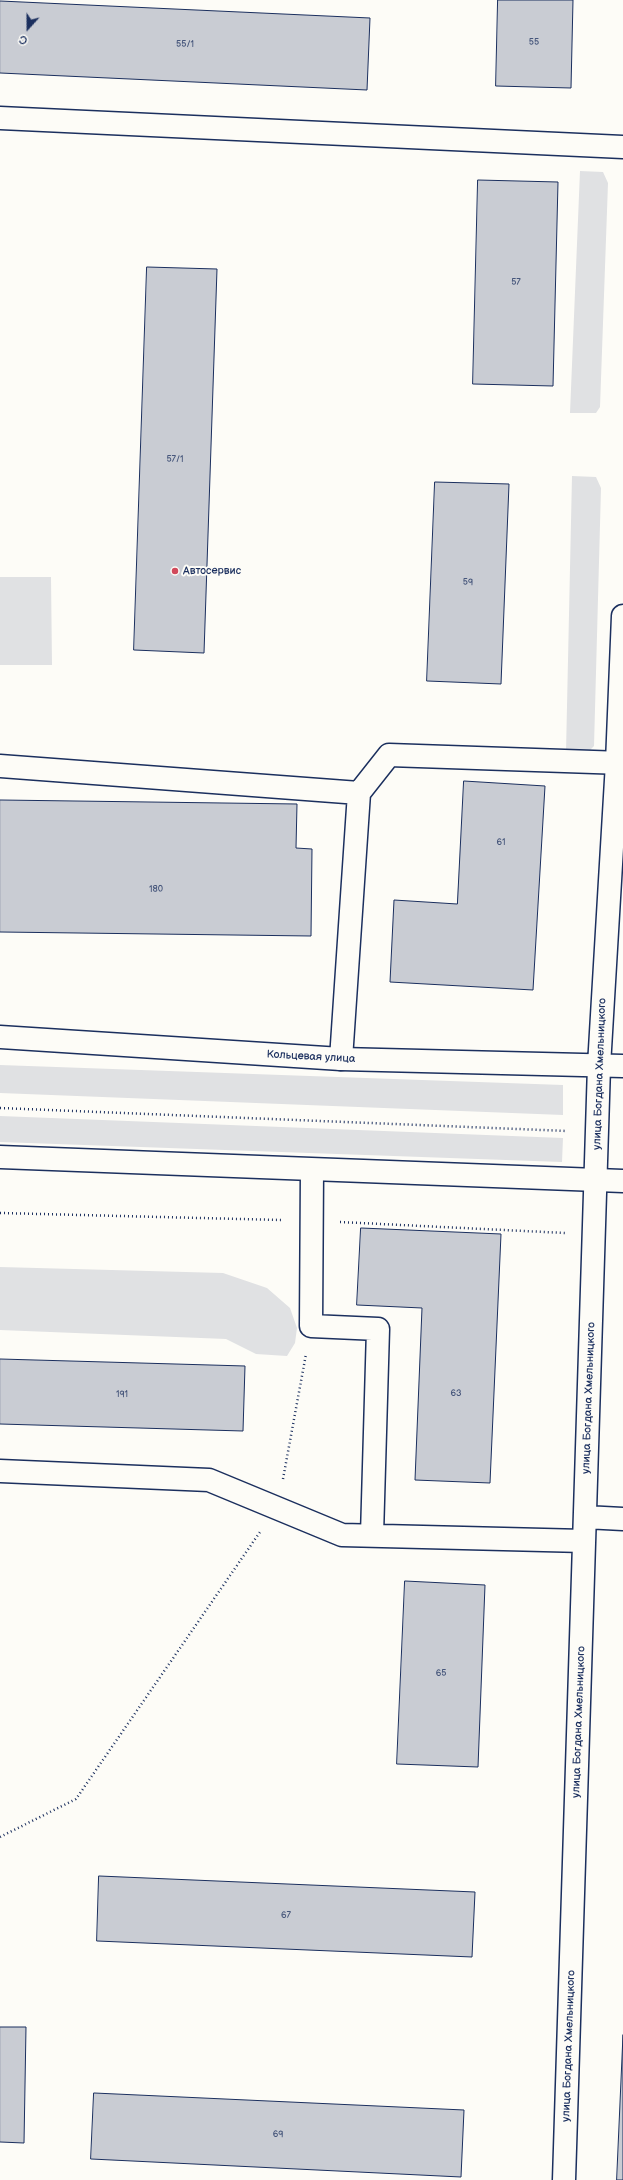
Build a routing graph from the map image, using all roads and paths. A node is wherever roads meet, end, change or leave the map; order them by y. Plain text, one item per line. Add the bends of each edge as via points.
1 (0, 118) edge
2 (623, 147) edge
3 (623, 616) edge
4 (620, 763) edge
5 (0, 766) edge
6 (359, 793) junction
7 (0, 1037) edge
8 (341, 1059) junction
9 (599, 1066) junction
10 (623, 1066) edge
11 (0, 1108) edge
12 (597, 1132) junction
13 (0, 1157) edge
14 (312, 1170) junction
15 (596, 1181) junction
16 (623, 1181) edge
17 (311, 1326) junction
18 (0, 1471) edge
19 (277, 1508) junction
20 (585, 1517) junction
21 (623, 1518) edge
22 (372, 1535) junction
23 (584, 1541) junction
24 (0, 1837) edge
25 (564, 2180) edge

1 - 2 main road
3 - 4 main road, улица Богдана Хмельницкого
4 - 6 main road via 389,755
4 - 9 main road, улица Богдана Хмельницкого
5 - 6 main road
6 - 8 main road
7 - 8 main road, Кольцевая улица
8 - 9 main road, Кольцевая улица
9 - 10 main road, Кольцевая улица
9 - 12 main road, улица Богдана Хмельницкого
11 - 12 path
12 - 15 main road, улица Богдана Хмельницкого
13 - 14 main road
14 - 15 main road
14 - 17 main road
15 - 16 main road
15 - 20 main road, улица Богдана Хмельницкого
17 - 19 path
17 - 22 main road via 378,1329
18 - 19 main road via 209,1480
19 - 22 main road via 342,1535
19 - 24 path via 76,1799
20 - 21 main road
20 - 23 main road, улица Богдана Хмельницкого
22 - 23 main road
23 - 25 main road, улица Богдана Хмельницкого

